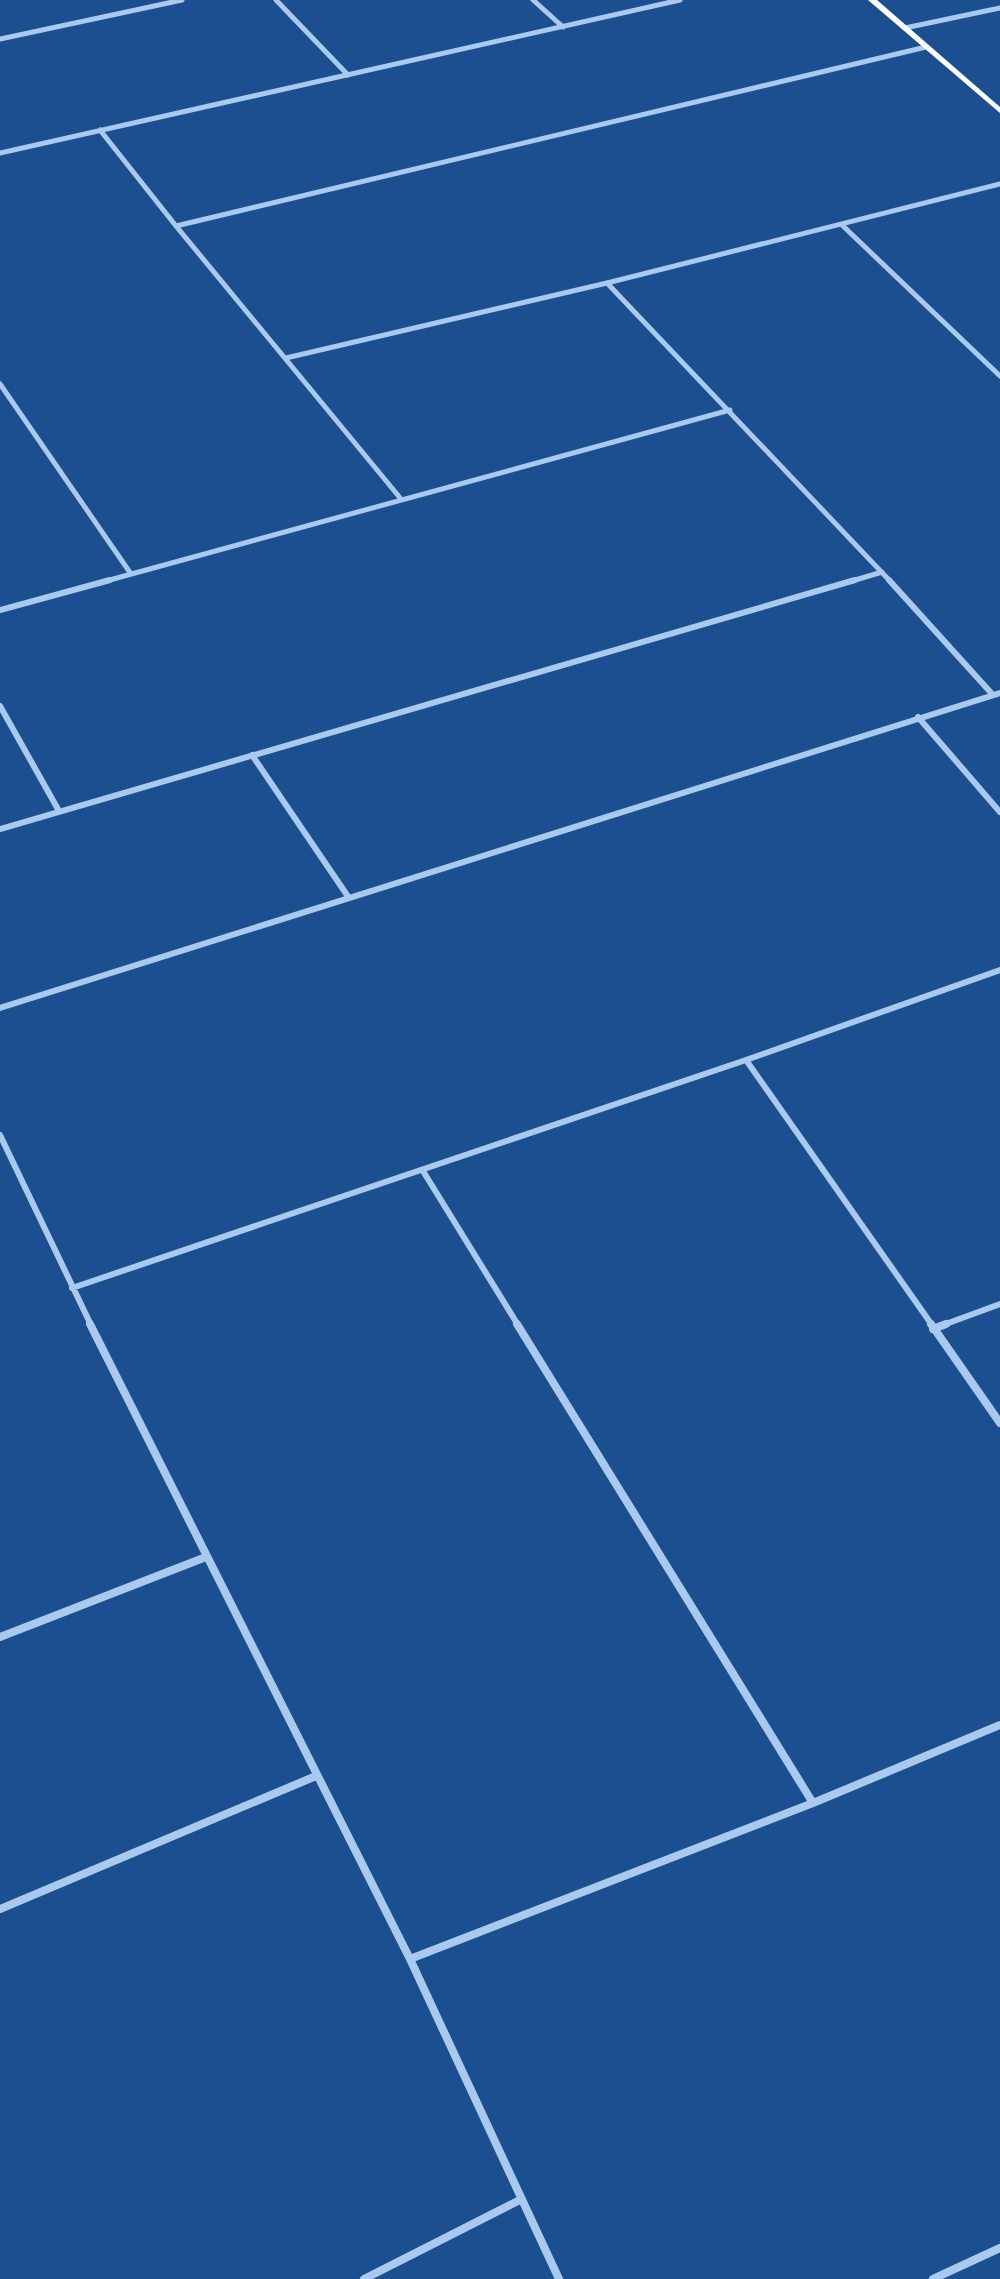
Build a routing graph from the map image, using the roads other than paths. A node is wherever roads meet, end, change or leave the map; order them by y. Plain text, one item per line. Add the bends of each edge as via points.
1 (182, 0) edge
2 (276, 0) edge
3 (533, 0) edge
4 (680, 0) edge
5 (872, 0) edge
6 (1000, 8) edge
7 (563, 27) junction
8 (904, 28) junction
9 (0, 39) edge
10 (926, 47) junction
11 (348, 75) junction
12 (1000, 111) edge
13 (100, 130) junction
14 (0, 153) edge
15 (1000, 184) edge
16 (842, 225) junction
17 (176, 226) junction
18 (607, 282) junction
19 (286, 358) junction
20 (1000, 376) edge
21 (0, 384) edge
22 (730, 410) junction
23 (401, 499) junction
24 (882, 572) junction
25 (131, 574) junction
26 (0, 610) edge
27 (1000, 693) edge
28 (992, 695) junction
29 (0, 706) edge
30 (918, 717) junction
31 (252, 755) junction
32 (59, 811) junction
33 (1000, 812) edge
34 (0, 829) edge
35 (349, 898) junction
36 (1000, 970) edge
37 (0, 1008) edge
38 (746, 1060) junction
39 (0, 1134) edge
40 (423, 1170) junction
41 (72, 1288) junction
42 (1000, 1304) edge
43 (933, 1329) junction
44 (1000, 1423) edge
45 (206, 1558) junction
46 (0, 1637) edge
47 (1000, 1725) edge
48 (316, 1776) junction
49 (813, 1803) junction
50 (0, 1909) edge
51 (410, 1959) junction
52 (522, 2199) junction
53 (1000, 2248) edge
54 (364, 2279) edge
55 (559, 2279) edge
56 (933, 2279) edge

1 - 9 street
2 - 11 street
3 - 7 street
4 - 7 street
5 - 8 highway
6 - 8 street
7 - 11 street
8 - 10 highway
10 - 12 highway
10 - 17 street
11 - 13 street
13 - 14 street
13 - 17 street
15 - 16 street
16 - 18 street
16 - 20 street
17 - 19 street
18 - 19 street
18 - 22 street
19 - 23 street
21 - 25 street
22 - 23 street
22 - 24 street
23 - 25 street
24 - 28 street
24 - 31 street
25 - 26 street
27 - 28 street
28 - 30 street
29 - 32 street
30 - 33 street
30 - 35 street
31 - 32 street
31 - 35 street
32 - 34 street
35 - 37 street
36 - 38 street
38 - 40 street
38 - 43 street
39 - 41 street
40 - 41 street
40 - 49 street
41 - 45 street
42 - 43 street
43 - 44 street
45 - 46 street
45 - 48 street
47 - 49 street
48 - 50 street
48 - 51 street
49 - 51 street
51 - 52 street
52 - 54 street
52 - 55 street
53 - 56 street

